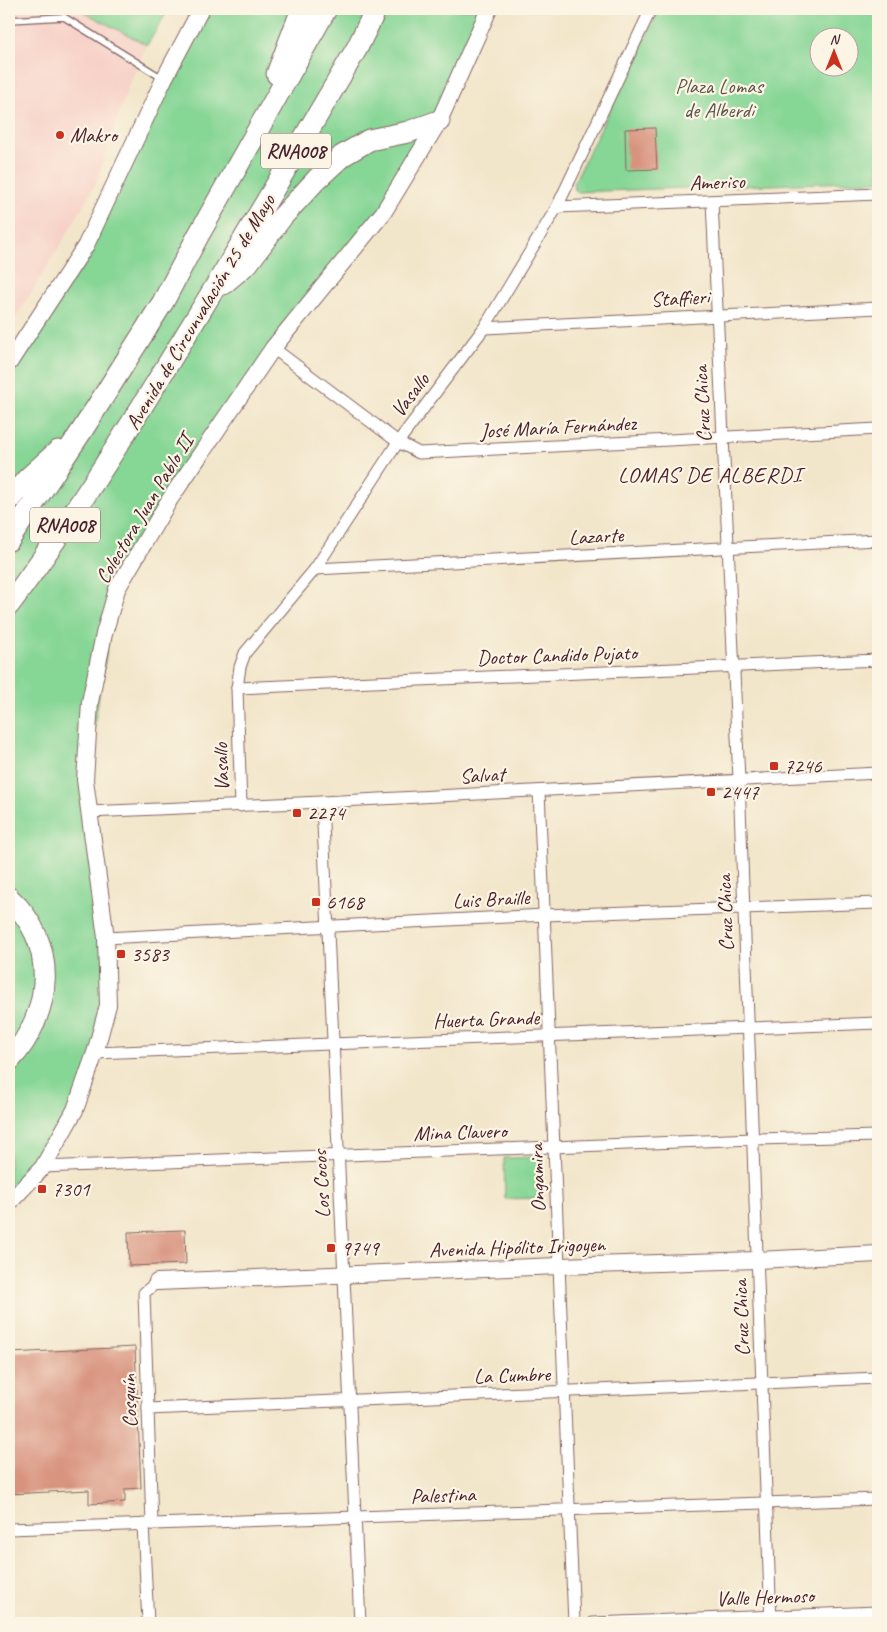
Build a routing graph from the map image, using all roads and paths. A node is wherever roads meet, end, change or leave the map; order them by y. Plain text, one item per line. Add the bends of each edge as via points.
1 (201, 9) edge
2 (302, 9) edge
3 (326, 9) edge
4 (376, 9) edge
5 (489, 9) edge
6 (651, 9) edge
7 (9, 20) edge
8 (164, 79) junction
9 (438, 121) junction
10 (253, 137) junction
11 (878, 194) edge
12 (712, 201) junction
13 (557, 207) junction
14 (213, 292) junction
15 (878, 308) edge
16 (717, 315) junction
17 (484, 328) junction
18 (273, 348) junction
19 (9, 363) edge
20 (83, 429) junction
21 (878, 429) edge
22 (723, 437) junction
23 (398, 442) junction
24 (9, 500) edge
25 (9, 540) edge
26 (878, 540) edge
27 (728, 548) junction
28 (315, 569) junction
29 (9, 606) edge
30 (878, 660) edge
31 (734, 666) junction
32 (237, 688) junction
33 (878, 773) edge
34 (739, 780) junction
35 (539, 791) junction
36 (322, 802) junction
37 (241, 806) junction
38 (88, 812) junction
39 (9, 898) edge
40 (878, 903) edge
41 (744, 908) junction
42 (544, 915) junction
43 (328, 926) junction
44 (106, 938) junction
45 (878, 1023) edge
46 (748, 1028) junction
47 (550, 1036) junction
48 (333, 1044) junction
49 (95, 1053) junction
50 (9, 1061) edge
51 (878, 1136) edge
52 (753, 1139) junction
53 (554, 1148) junction
54 (338, 1155) junction
55 (43, 1167) junction
56 (9, 1203) edge
57 (878, 1254) edge
58 (757, 1260) junction
59 (559, 1266) junction
60 (344, 1275) junction
61 (157, 1282) joint
62 (878, 1378) edge
63 (762, 1383) junction
64 (564, 1391) junction
65 (350, 1400) junction
66 (148, 1409) junction
67 (878, 1499) edge
68 (766, 1504) junction
69 (569, 1509) junction
70 (356, 1517) junction
71 (147, 1524) junction
72 (9, 1529) edge
73 (878, 1612) edge
74 (771, 1620) edge
75 (148, 1623) edge
76 (360, 1623) edge
77 (574, 1623) edge
78 (593, 1623) edge

1 - 8 main road
2 - 10 highway
3 - 10 highway, Avenida de Circunvalación 25 de Mayo / RNA008
4 - 14 highway, Avenida de Circunvalación 25 de Mayo / RNA008 via 357,48
5 - 9 main road, Colectora Juan Pablo II
6 - 13 street, Vasallo
7 - 8 lane via 64,17
8 - 19 main road via 86,244
9 - 14 highway via 408,132 369,140 342,156 282,217 248,263
9 - 18 main road, Colectora Juan Pablo II via 383,213
10 - 20 highway, Avenida de Circunvalación 25 de Mayo / RNA008 via 163,302
11 - 12 street, Ameriso
12 - 13 street, Ameriso
12 - 16 street, Cruz Chica
13 - 17 street, Vasallo
14 - 29 highway, Avenida de Circunvalación 25 de Mayo / RNA008 via 120,443
15 - 16 street, Staffieri
16 - 17 street, Staffieri
16 - 22 street, Cruz Chica
17 - 23 street, Vasallo
18 - 23 street, José María Fernández
18 - 38 main road, Colectora Juan Pablo II via 170,499 117,588 90,702 85,780
20 - 24 highway
20 - 25 highway, Avenida de Circunvalación 25 de Mayo / RNA008
21 - 22 street, José María Fernández
22 - 23 street, José María Fernández via 419,453
22 - 27 street, Cruz Chica
23 - 28 street, Vasallo
26 - 27 street, Lazarte
27 - 28 street, Lazarte
27 - 31 street, Cruz Chica
28 - 32 street, Vasallo via 245,653
30 - 31 street, Doctor Candido Pujato
31 - 32 street, Doctor Candido Pujato
31 - 34 street, Cruz Chica
32 - 37 street, Vasallo
33 - 34 street, Salvat
34 - 35 street, Salvat
34 - 41 street, Cruz Chica
35 - 36 street, Salvat
35 - 42 street, Ongamira
36 - 37 street, Salvat
36 - 43 street, Los Cocos
37 - 38 street, Salvat
38 - 44 main road, Colectora Juan Pablo II
39 - 50 highway via 29,920 41,947 44,977 42,1001 34,1024
40 - 41 street, Luis Braille
41 - 42 street, Luis Braille
41 - 46 street, Cruz Chica
42 - 43 street, Luis Braille
42 - 47 street, Ongamira
43 - 44 street, Luis Braille
43 - 48 street, Los Cocos
44 - 49 main road, Colectora Juan Pablo II via 108,1005
45 - 46 street, Huerta Grande
46 - 47 street, Huerta Grande
46 - 52 street, Cruz Chica
47 - 48 street, Huerta Grande
47 - 53 street, Ongamira
48 - 49 street, Huerta Grande
48 - 54 street, Los Cocos
49 - 55 main road, Colectora Juan Pablo II via 75,1110
51 - 52 street, Mina Clavero
52 - 53 street, Mina Clavero
52 - 58 street, Cruz Chica
53 - 54 street, Mina Clavero
53 - 59 street, Ongamira
54 - 55 street, Mina Clavero
54 - 60 street, Los Cocos
55 - 56 main road, Colectora Juan Pablo II
57 - 58 main road, Avenida Hipólito Irigoyen
58 - 59 main road, Avenida Hipólito Irigoyen
58 - 63 street, Cruz Chica
59 - 60 main road, Avenida Hipólito Irigoyen
59 - 64 street, Ongamira
60 - 61 main road, Avenida Hipólito Irigoyen
60 - 65 street, Los Cocos
61 - 66 street, Cosquín via 144,1293
62 - 63 street, La Cumbre
63 - 64 street, La Cumbre
63 - 68 street, Cruz Chica
64 - 65 street, La Cumbre
64 - 69 street, Ongamira
65 - 66 street, La Cumbre
65 - 70 street, Los Cocos
66 - 71 street, Cosquín
67 - 68 street, Palestina
68 - 69 street, Palestina
68 - 74 street, Cruz Chica
69 - 70 street, Palestina
69 - 77 street, Ongamira
70 - 71 street, Palestina
70 - 76 street, Los Cocos
71 - 72 street, Palestina
71 - 75 street, Cosquín
73 - 74 street, Valle Hermoso
74 - 78 street, Valle Hermoso

